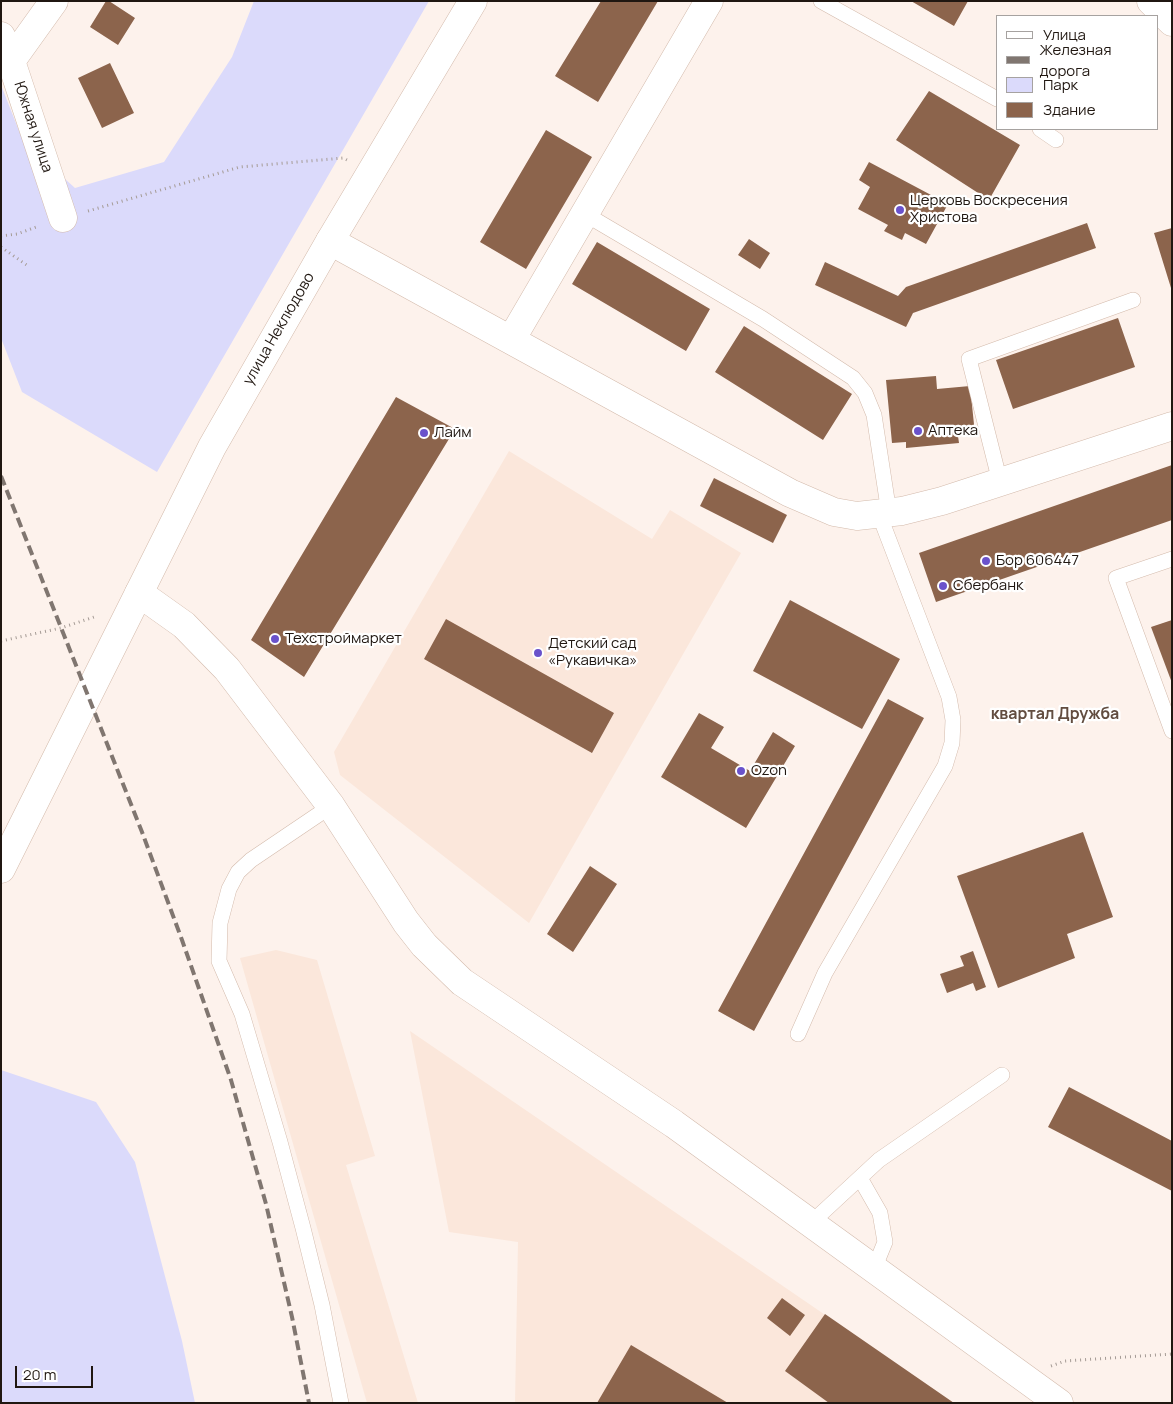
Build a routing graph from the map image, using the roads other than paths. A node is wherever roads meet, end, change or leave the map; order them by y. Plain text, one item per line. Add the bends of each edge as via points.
1 (54, 1) edge
2 (473, 1) edge
3 (709, 1) edge
4 (821, 1) edge
5 (1151, 1) edge
6 (1172, 22) edge
7 (6, 48) edge
8 (996, 98) edge
9 (1041, 130) edge
10 (1056, 140) dead end
11 (585, 214) junction
12 (63, 218) road end
13 (330, 241) junction
14 (1133, 300) dead end
15 (511, 340) junction
16 (1172, 426) edge
17 (1000, 482) junction
18 (884, 513) junction
19 (1172, 559) edge
20 (138, 593) junction
21 (1172, 731) edge
22 (331, 806) junction
23 (4, 857) edge
24 (798, 1034) dead end
25 (1002, 1075) dead end
26 (860, 1178) junction
27 (811, 1222) junction
28 (874, 1269) junction
29 (341, 1403) edge
30 (1059, 1403) edge

1 - 7 street
2 - 13 street, улица Неклюдово
3 - 11 street
4 - 8 lane
5 - 6 street
7 - 12 street, Южная улица
9 - 10 lane
11 - 15 street
11 - 18 lane via 762,319 853,378 865,393 874,415
13 - 15 street
13 - 20 street, улица Неклюдово via 212,447
14 - 17 lane via 969,359
15 - 18 street via 790,494 834,512 857,516
16 - 17 street
17 - 18 street via 942,501
18 - 24 lane via 949,697 952,743 945,766 824,973
19 - 21 lane via 1116,578
20 - 22 street via 184,625 227,668
20 - 23 street, улица Неклюдово
22 - 27 street via 406,922 424,945 462,982 674,1124
22 - 29 lane via 238,872 228,889 220,923 219,961 242,1014 285,1162 322,1305
25 - 26 lane via 879,1160
26 - 27 lane
26 - 28 lane via 880,1213 885,1242
27 - 28 street
28 - 30 street

